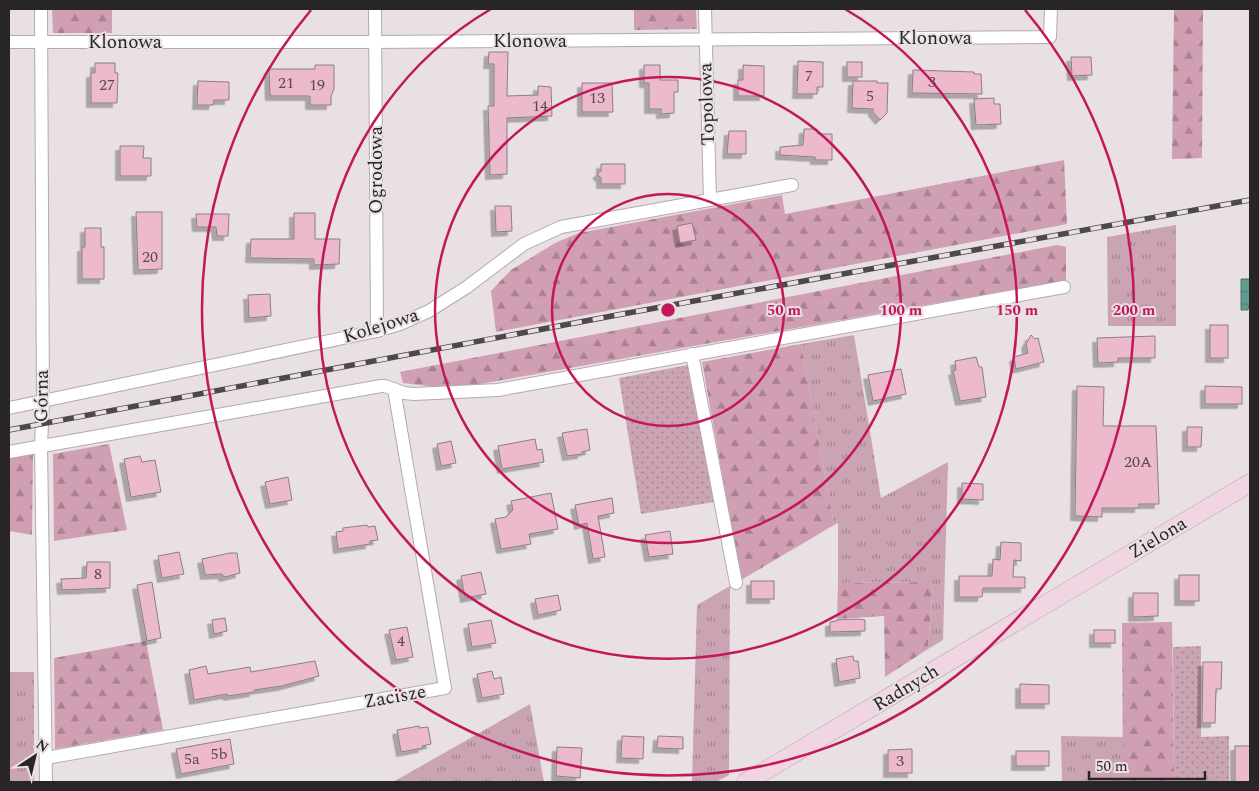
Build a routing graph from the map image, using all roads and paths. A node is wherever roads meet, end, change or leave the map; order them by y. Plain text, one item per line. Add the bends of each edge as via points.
1 (41, 9) edge
2 (375, 9) edge
3 (705, 9) edge
4 (1051, 9) edge
5 (705, 39) junction
6 (9, 42) edge
7 (41, 42) junction
8 (375, 42) junction
9 (792, 185) dead end
10 (710, 200) junction
11 (1064, 287) dead end
12 (377, 331) junction
13 (692, 354) junction
14 (394, 389) junction
15 (43, 401) junction
16 (9, 408) edge
17 (41, 446) junction
18 (9, 452) edge
19 (1250, 483) edge
20 (736, 583) dead end
21 (1066, 593) joint
22 (46, 758) junction
23 (46, 782) edge
24 (746, 782) edge

1 - 7 street, Górna
2 - 8 street, Ogrodowa
3 - 5 street, Topolowa
4 - 5 street, Klonowa via 1050,37
5 - 8 street, Klonowa
5 - 10 street, Topolowa
6 - 7 street, Klonowa
7 - 8 street, Klonowa
7 - 15 street, Górna
8 - 12 street, Ogrodowa
9 - 10 street, Kolejowa
10 - 12 street, Kolejowa via 561,227 524,244 429,311
11 - 13 street
12 - 15 street, Kolejowa
13 - 14 street via 498,390 414,394
13 - 20 street
14 - 17 street via 381,386
14 - 22 street, Zacisze via 446,688
15 - 16 street, Kolejowa
15 - 17 street, Górna
17 - 18 street
17 - 22 street, Górna
19 - 21 street, Zielona
21 - 24 street, Radnych
22 - 23 street, Górna

